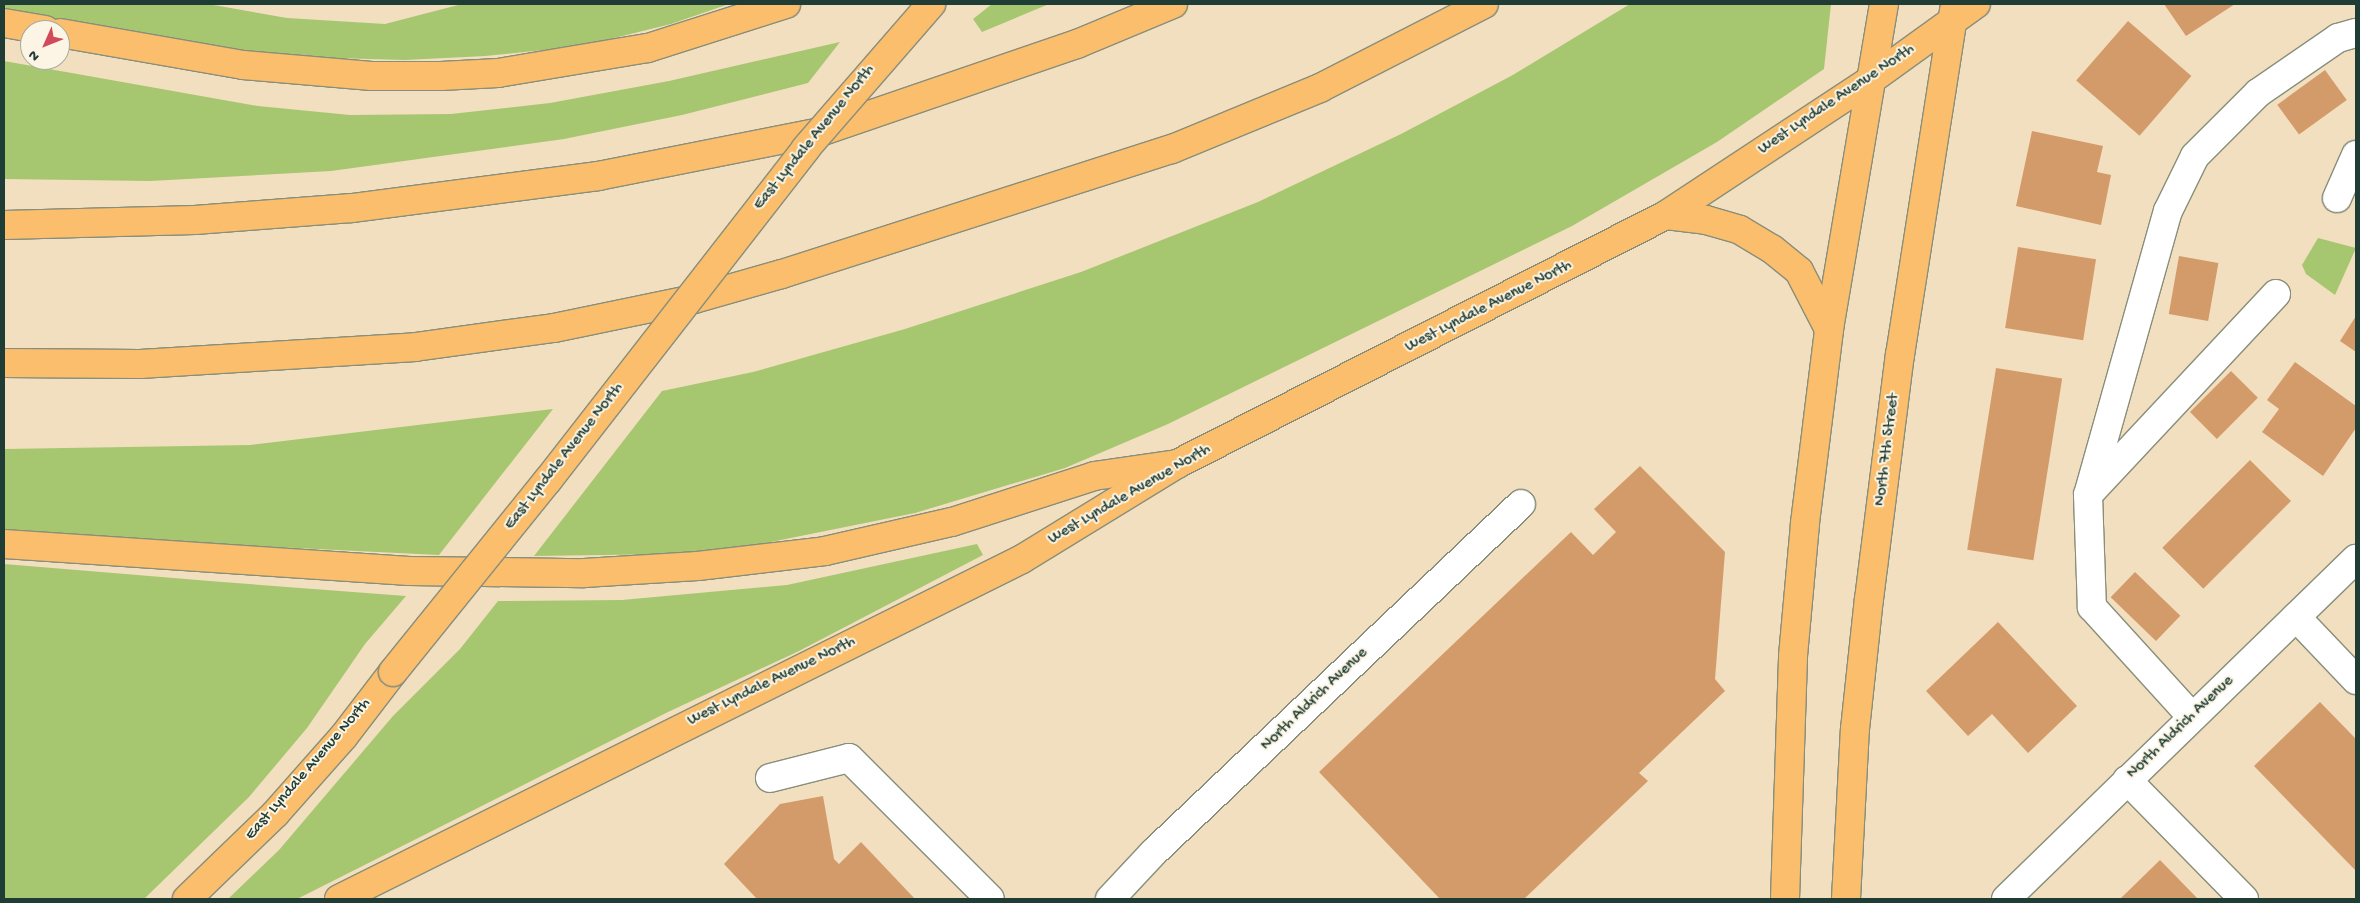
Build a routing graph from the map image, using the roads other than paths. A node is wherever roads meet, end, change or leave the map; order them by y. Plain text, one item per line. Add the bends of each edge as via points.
1 (786, 4) edge
2 (931, 4) edge
3 (1173, 4) edge
4 (1484, 4) edge
5 (1884, 4) edge
6 (1976, 4) edge
7 (1954, 12) edge
8 (4, 23) edge
9 (20, 26) edge
10 (2356, 32) edge
11 (70, 35) edge
12 (1872, 79) junction
13 (2356, 156) edge
14 (2337, 198) dead end
15 (1666, 215) junction
16 (4, 225) edge
17 (2276, 294) dead end
18 (1829, 329) junction
19 (4, 363) edge
20 (1177, 464) junction
21 (2088, 495) junction
22 (1522, 504) dead end
23 (4, 544) edge
24 (2356, 558) edge
25 (2296, 617) junction
26 (2356, 680) edge
27 (2192, 717) junction
28 (770, 778) dead end
29 (2127, 780) junction
30 (187, 899) edge
31 (339, 899) edge
32 (990, 899) edge
33 (1110, 899) edge
34 (1785, 899) edge
35 (1846, 899) edge
36 (2006, 899) edge
37 (2244, 899) edge

1 - 11 main road via 648,48 517,70 441,76 372,76 243,65
2 - 30 main road, East Lyndale Avenue North, bridge via 806,148 344,736 275,814
3 - 16 main road via 1077,44 820,132 598,176 352,208 185,220
4 - 19 main road via 1320,88 1172,149 818,263 694,299 554,328 415,347 140,364
5 - 12 main road
6 - 7 main road, West Lyndale Avenue North
7 - 12 main road, West Lyndale Avenue North
7 - 35 main road, North 7th Street via 1900,355 1868,609 1855,729
8 - 9 main road
10 - 21 street via 2338,38 2258,93 2195,156 2168,211
12 - 15 main road, West Lyndale Avenue North
12 - 18 main road
13 - 14 street
15 - 18 main road via 1706,220 1740,230 1772,249 1799,271
15 - 20 main road, West Lyndale Avenue North
17 - 21 street
18 - 34 main road via 1805,523 1793,656
20 - 23 main road via 1094,476 952,522 824,551 698,566 584,573 409,571
20 - 31 main road, West Lyndale Avenue North via 1022,559
21 - 27 street via 2092,607
22 - 33 street, North Aldrich Avenue via 1153,853
24 - 25 street, North Aldrich Avenue
25 - 26 street
25 - 27 street, North Aldrich Avenue
27 - 29 street, North Aldrich Avenue
28 - 32 street via 849,758
29 - 36 street, North Aldrich Avenue
29 - 37 street

